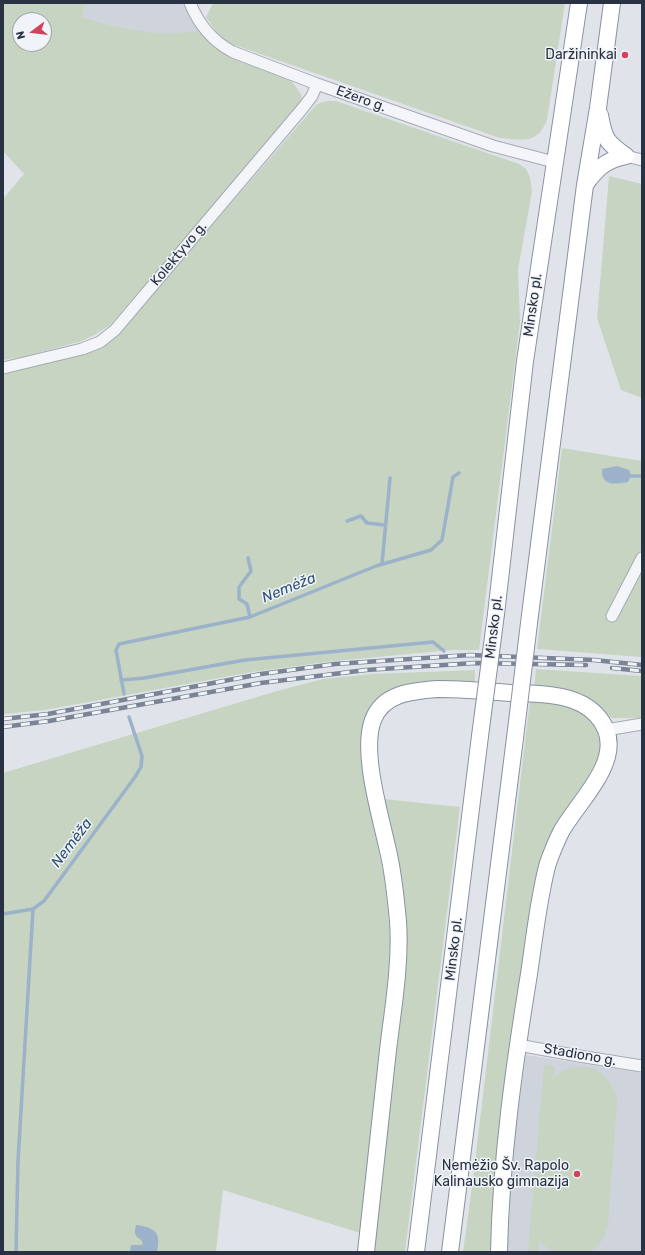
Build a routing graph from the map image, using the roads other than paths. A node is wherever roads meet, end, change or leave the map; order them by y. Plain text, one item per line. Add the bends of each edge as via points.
1 (190, 3) edge
2 (579, 3) edge
3 (612, 3) edge
4 (317, 84) junction
5 (598, 108) junction
6 (626, 156) junction
7 (642, 160) edge
8 (554, 162) junction
9 (585, 185) junction
10 (3, 368) edge
11 (642, 558) edge
12 (612, 616) dead end
13 (642, 724) edge
14 (606, 730) junction
15 (518, 1045) junction
16 (642, 1066) edge
17 (366, 1252) edge
18 (416, 1252) edge
19 (450, 1252) edge
20 (499, 1252) edge

1 - 4 street, Ežero g. via 196,17 210,36 224,47
2 - 8 highway, Minsko pl.
3 - 5 highway
4 - 8 street, Ežero g. via 493,146
4 - 10 street, Kolektyvo g. via 302,109 115,330 100,342 82,349
5 - 6 highway via 607,141
5 - 9 highway
6 - 7 street
6 - 9 highway via 609,160
8 - 18 highway, Minsko pl., bridge via 525,361
9 - 19 highway, bridge
11 - 12 street
13 - 14 street
14 - 15 highway via 609,751 605,765 561,832 547,865
14 - 17 highway via 591,709 567,699 456,689 422,690 398,695 387,701 373,720 368,752 395,893 398,952
15 - 16 street, Stadiono g.
15 - 20 highway via 503,1170

